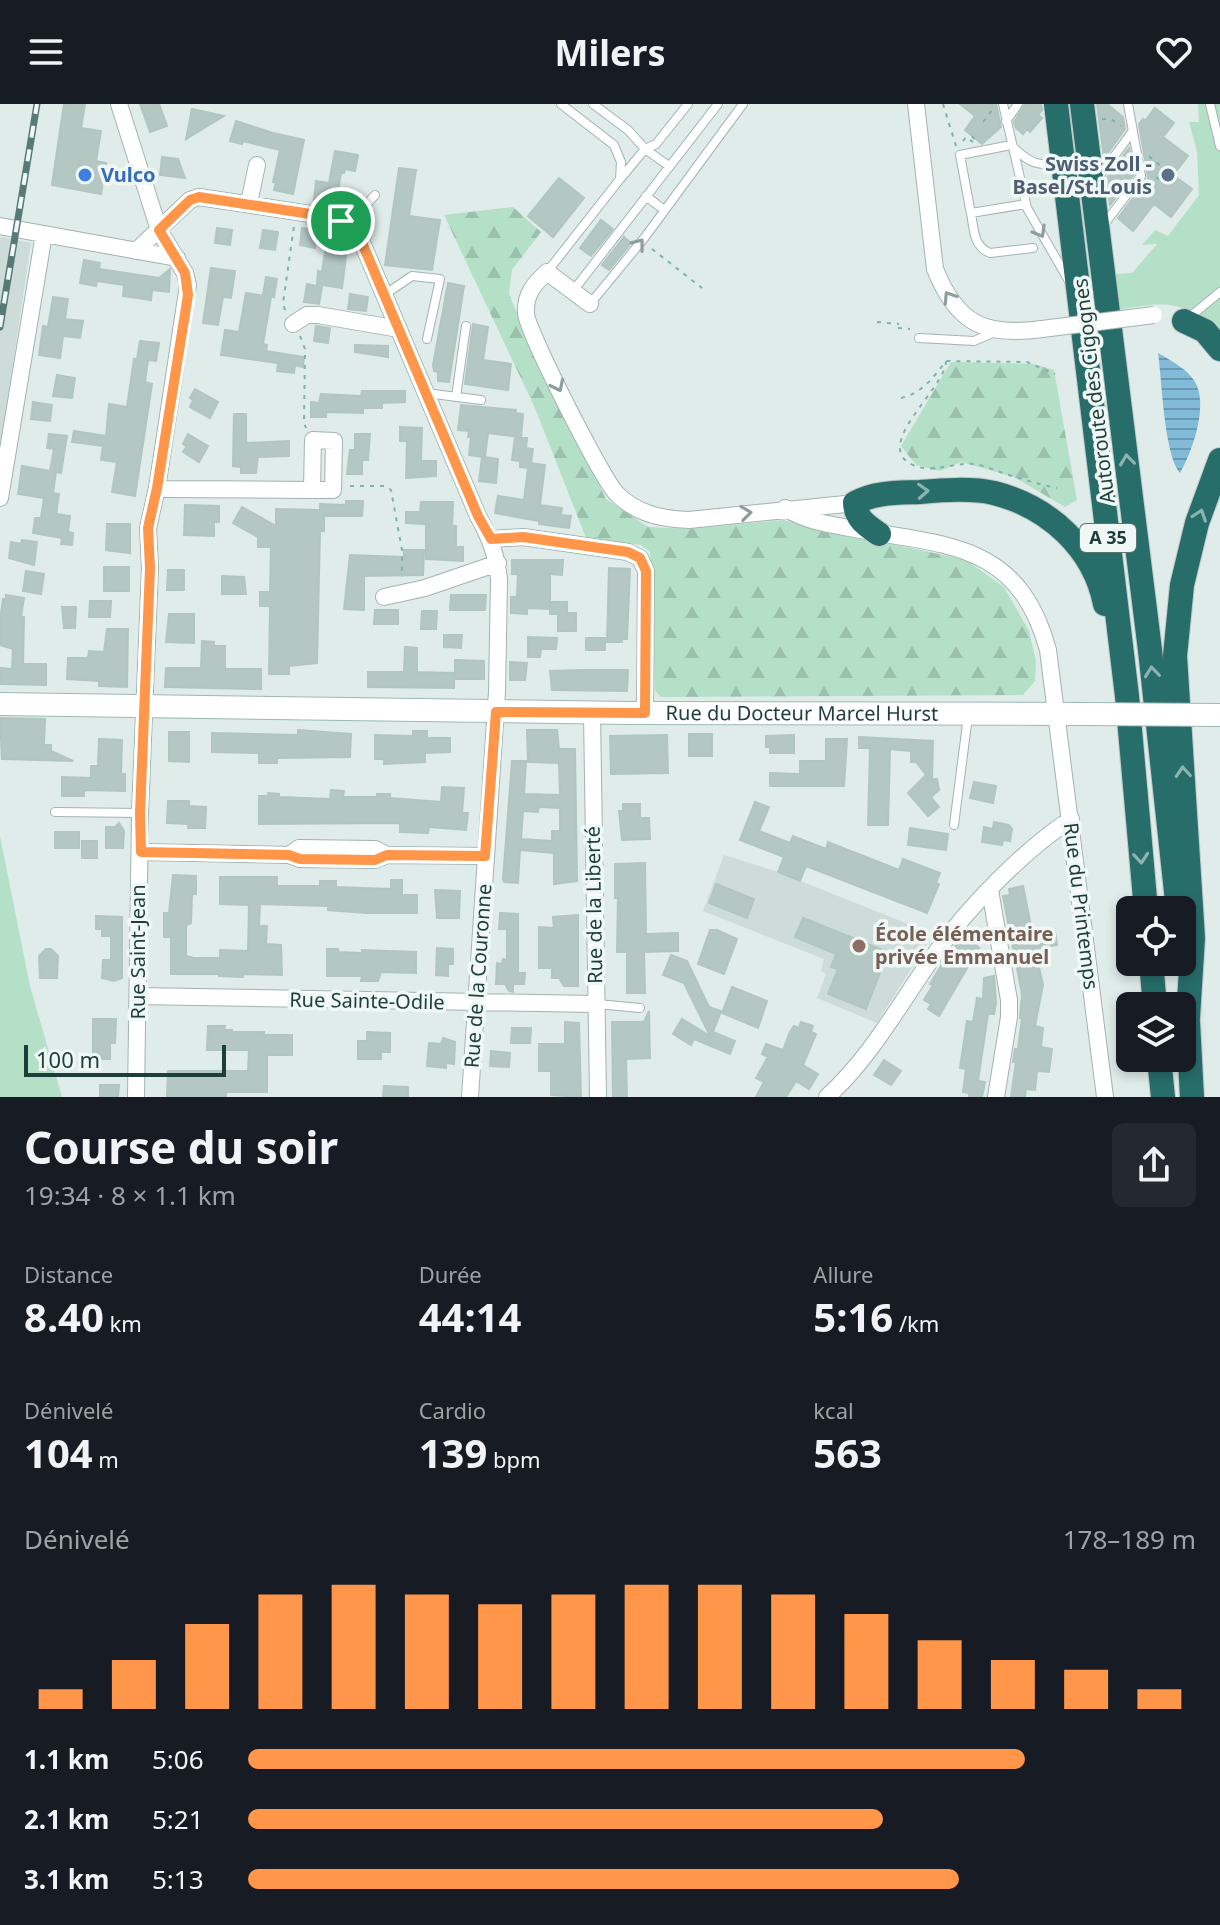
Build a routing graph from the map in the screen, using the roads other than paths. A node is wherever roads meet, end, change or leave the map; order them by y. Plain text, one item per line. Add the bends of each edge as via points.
1 (119, 104) edge
2 (561, 104) edge
3 (593, 104) edge
4 (688, 104) edge
5 (718, 104) edge
6 (743, 104) edge
7 (916, 104) edge
8 (1003, 104) edge
9 (1018, 104) edge
10 (1056, 104) edge
11 (1082, 104) edge
12 (1128, 104) edge
13 (1210, 104) edge
14 (1006, 121) junction
15 (1132, 132) junction
16 (1011, 145) junction
17 (1220, 146) edge
18 (645, 149) junction
19 (1089, 155) junction
20 (1062, 162) junction
21 (257, 165) dead end
22 (669, 166) junction
23 (620, 179) junction
24 (1093, 185) junction
25 (375, 195) dead end
26 (646, 196) junction
27 (249, 203) junction
28 (1026, 204) junction
29 (664, 210) junction
30 (971, 214) junction
31 (348, 225) junction
32 (0, 226) edge
33 (159, 230) junction
34 (1099, 230) junction
35 (44, 234) junction
36 (1033, 248) dead end
37 (136, 251) junction
38 (177, 258) junction
39 (547, 272) junction
40 (573, 292) junction
41 (1220, 292) edge
42 (383, 295) junction
43 (590, 304) joint
44 (1081, 307) junction
45 (1184, 321) junction
46 (293, 324) road end
47 (466, 326) dead end
48 (399, 329) junction
49 (996, 331) junction
50 (919, 334) road end
51 (427, 339) dead end
52 (1220, 349) edge
53 (425, 393) junction
54 (456, 397) junction
55 (481, 400) dead end
56 (1220, 460) edge
57 (157, 488) junction
58 (312, 490) junction
59 (0, 498) edge
60 (855, 503) junction
61 (785, 508) junction
62 (879, 534) junction
63 (491, 539) junction
64 (498, 563) junction
65 (384, 597) dead end
66 (1127, 696) junction
67 (0, 704) edge
68 (144, 705) junction
69 (496, 712) junction
70 (592, 713) junction
71 (645, 713) junction
72 (1056, 714) junction
73 (1220, 715) edge
74 (968, 716) junction
75 (55, 812) dead end
76 (140, 813) junction
77 (1071, 819) junction
78 (954, 825) dead end
79 (141, 852) junction
80 (485, 856) junction
81 (990, 890) junction
82 (1145, 896) edge
83 (1176, 896) edge
84 (1190, 992) edge
85 (138, 996) junction
86 (477, 1002) junction
87 (596, 1004) junction
88 (640, 1008) dead end
89 (1160, 1072) edge
90 (1191, 1072) edge
91 (136, 1097) edge
92 (470, 1097) edge
93 (598, 1097) edge
94 (827, 1097) edge
95 (996, 1097) edge
96 (1105, 1097) edge
97 (1163, 1097) edge
98 (1192, 1097) edge

1 - 33 street, Rue Saint-Jean
2 - 23 lane via 614,145
3 - 18 lane
4 - 18 lane via 656,144
5 - 22 lane
6 - 29 lane
49 -> 7 street via 953,305 935,269
8 - 14 lane
9 - 14 lane
10 - 20 highway, Autoroute des Cigognes / A 35
11 - 19 highway, Autoroute des Cigognes / A 35
12 - 15 lane
13 - 17 lane
14 - 16 lane
15 - 24 lane
15 - 34 lane via 1141,176
16 - 20 lane via 1037,165
16 - 28 lane
16 - 30 lane via 960,155
18 - 22 lane
18 - 23 lane
19 - 20 lane
19 - 24 highway, Autoroute des Cigognes / A 35
20 - 44 highway, Autoroute des Cigognes / A 35
21 - 27 street
22 - 26 lane
23 - 39 lane
24 - 34 highway, Autoroute des Cigognes / A 35
25 - 31 lane
26 - 29 lane
26 - 40 lane
27 - 31 street
27 - 33 street via 199,197
28 - 30 lane
28 -> 44 lane
43 -> 29 lane
30 - 36 lane via 976,242 984,252
31 - 42 street, Rue de la Couronne via 360,238
32 - 35 street
33 - 37 street
33 - 38 street, Rue Saint-Jean
83 -> 34 highway, Autoroute des Cigognes / A 35
35 - 37 street
35 - 59 street
37 - 38 street
38 - 57 street, Rue Saint-Jean via 188,295
39 - 40 street
39 -> 61 street via 531,286 525,315 599,470 616,494 644,514 666,519
40 - 43 street
41 - 45 lane
42 - 48 street, Rue de la Couronne
42 - 51 lane via 412,276 440,279
44 - 66 highway, Autoroute des Cigognes / A 35
45 - 49 street, bridge via 1154,315
45 - 52 highway via 1205,331
46 - 48 street via 318,315
47 - 54 lane
48 - 53 street, Rue de la Couronne
49 - 50 lane via 974,341
53 - 54 lane
53 - 63 street, Rue de la Couronne
54 - 55 lane
84 -> 56 highway via 1193,938 1175,656 1182,585
57 - 58 street
57 - 68 street, Rue Saint-Jean via 148,528
58 - 58 street via 313,440 334,441 333,490
60 - 61 street
60 - 62 highway via 859,519
60 -> 66 highway via 870,495 992,493 1025,504 1060,526 1081,548 1103,593
61 - 62 street, Rue du Printemps via 806,520
62 - 72 street, Rue du Printemps via 968,552 1010,577 1044,633
63 - 64 street, Rue de la Couronne
63 - 71 street via 523,537 640,558 646,571
64 - 65 street
64 - 69 street, Rue de la Couronne
66 -> 82 highway, Autoroute des Cigognes / A 35
67 - 68 street, Rue du Docteur Marcel Hurst
68 - 69 street, Rue du Docteur Marcel Hurst
68 - 76 street, Rue Saint-Jean
69 - 70 street, Rue du Docteur Marcel Hurst
69 - 80 street, Rue de la Couronne
70 - 71 street, Rue du Docteur Marcel Hurst
70 - 87 street, Rue de la Liberté
71 - 74 street, Rue du Docteur Marcel Hurst
72 - 73 street, Rue du Docteur Marcel Hurst, bridge
72 - 74 street, Rue du Docteur Marcel Hurst
72 - 77 street, Rue du Printemps
74 - 78 lane
75 - 76 lane
76 - 79 street, Rue Saint-Jean
77 - 81 street
77 - 96 street, Rue du Printemps
79 - 80 street via 289,855 299,848
79 - 85 street, Rue Saint-Jean
80 - 86 street, Rue de la Couronne
81 - 94 street via 935,953 867,1054
81 - 95 street via 1009,1000
85 - 86 street, Rue Sainte-Odile
85 - 91 street, Rue Saint-Jean
86 - 87 street, Rue Sainte-Odile
86 - 92 street, Rue de la Couronne
87 - 88 lane
87 - 93 street, Rue de la Liberté
89 - 97 highway
90 - 98 highway

